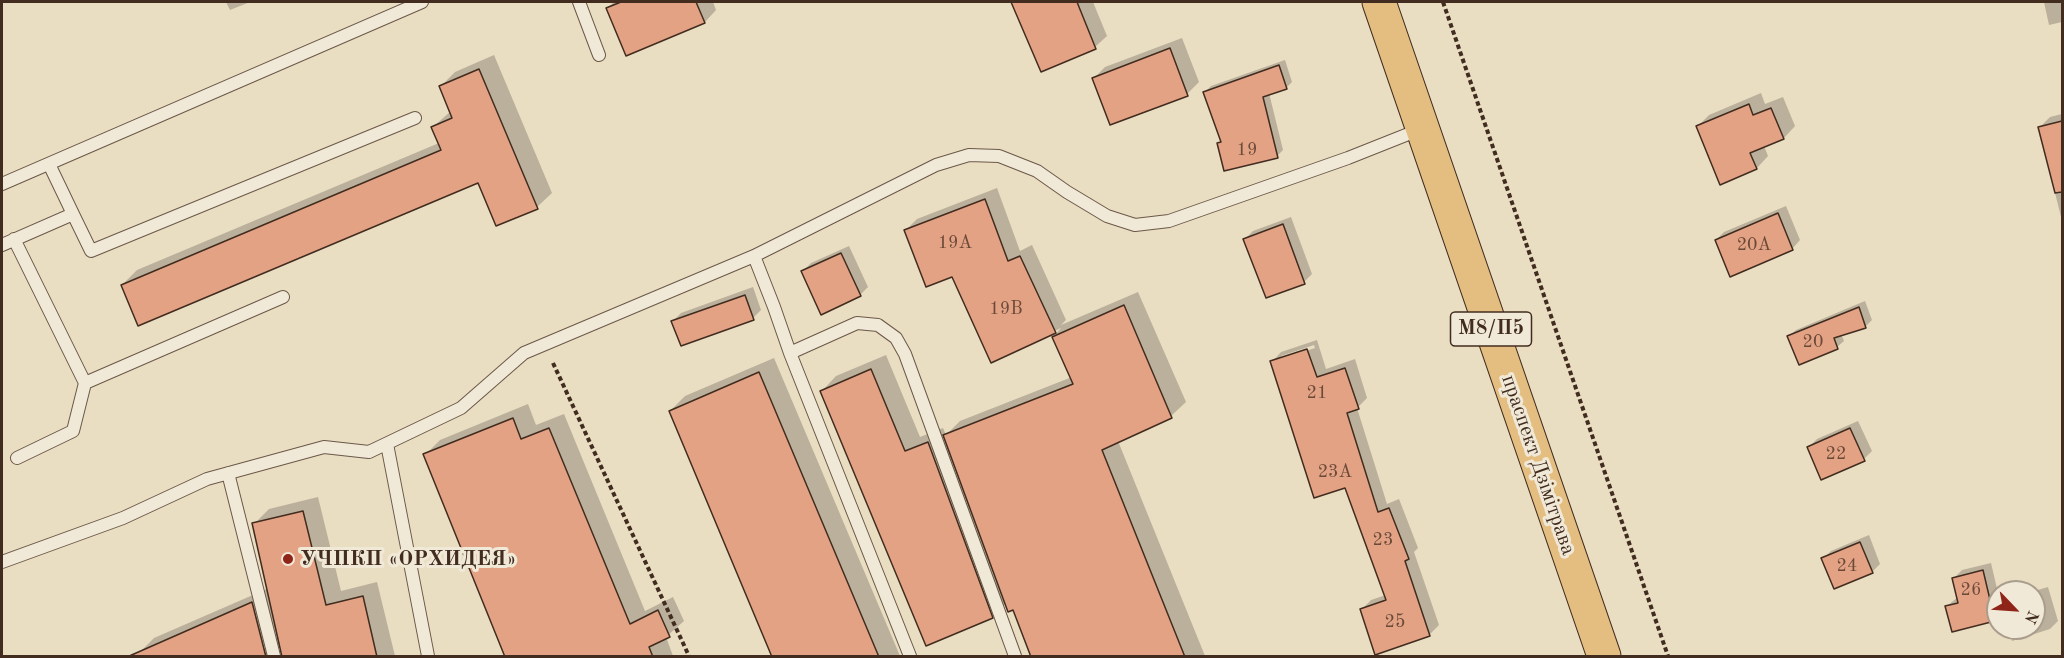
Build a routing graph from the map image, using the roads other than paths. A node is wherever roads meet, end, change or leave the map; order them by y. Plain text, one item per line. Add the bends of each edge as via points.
1 (422, 2) edge
2 (579, 2) edge
3 (1379, 2) edge
4 (396, 7) edge
5 (598, 55) dead end
6 (415, 118) dead end
7 (1423, 129) junction
8 (49, 164) junction
9 (2, 184) edge
10 (73, 214) junction
11 (14, 239) junction
12 (2, 245) edge
13 (754, 256) junction
14 (283, 297) dead end
15 (790, 353) junction
16 (85, 383) junction
17 (387, 444) junction
18 (17, 458) dead end
19 (228, 473) junction
20 (2, 562) edge
21 (274, 657) edge
22 (428, 657) edge
23 (910, 657) edge
24 (1015, 657) edge
25 (1604, 657) edge

1 - 4 lane
2 - 5 lane
3 - 7 main road, праспект Дзімітрава / М8/П5
4 - 8 lane
6 - 10 lane via 91,251
7 - 13 lane via 1169,221 1135,225 1107,216 1037,171 999,156 969,155 936,165
7 - 25 main road, праспект Дзімітрава / М8/П5
8 - 9 lane
8 - 10 lane
10 - 11 lane
11 - 12 lane
11 - 16 lane
13 - 15 lane
13 - 17 lane via 524,353 461,408
14 - 16 lane
15 - 23 lane
15 - 24 lane via 857,323 878,325 896,338
16 - 18 lane via 73,431
17 - 19 lane via 369,452 324,447
17 - 22 lane
19 - 20 lane via 207,478 123,518
19 - 21 lane

